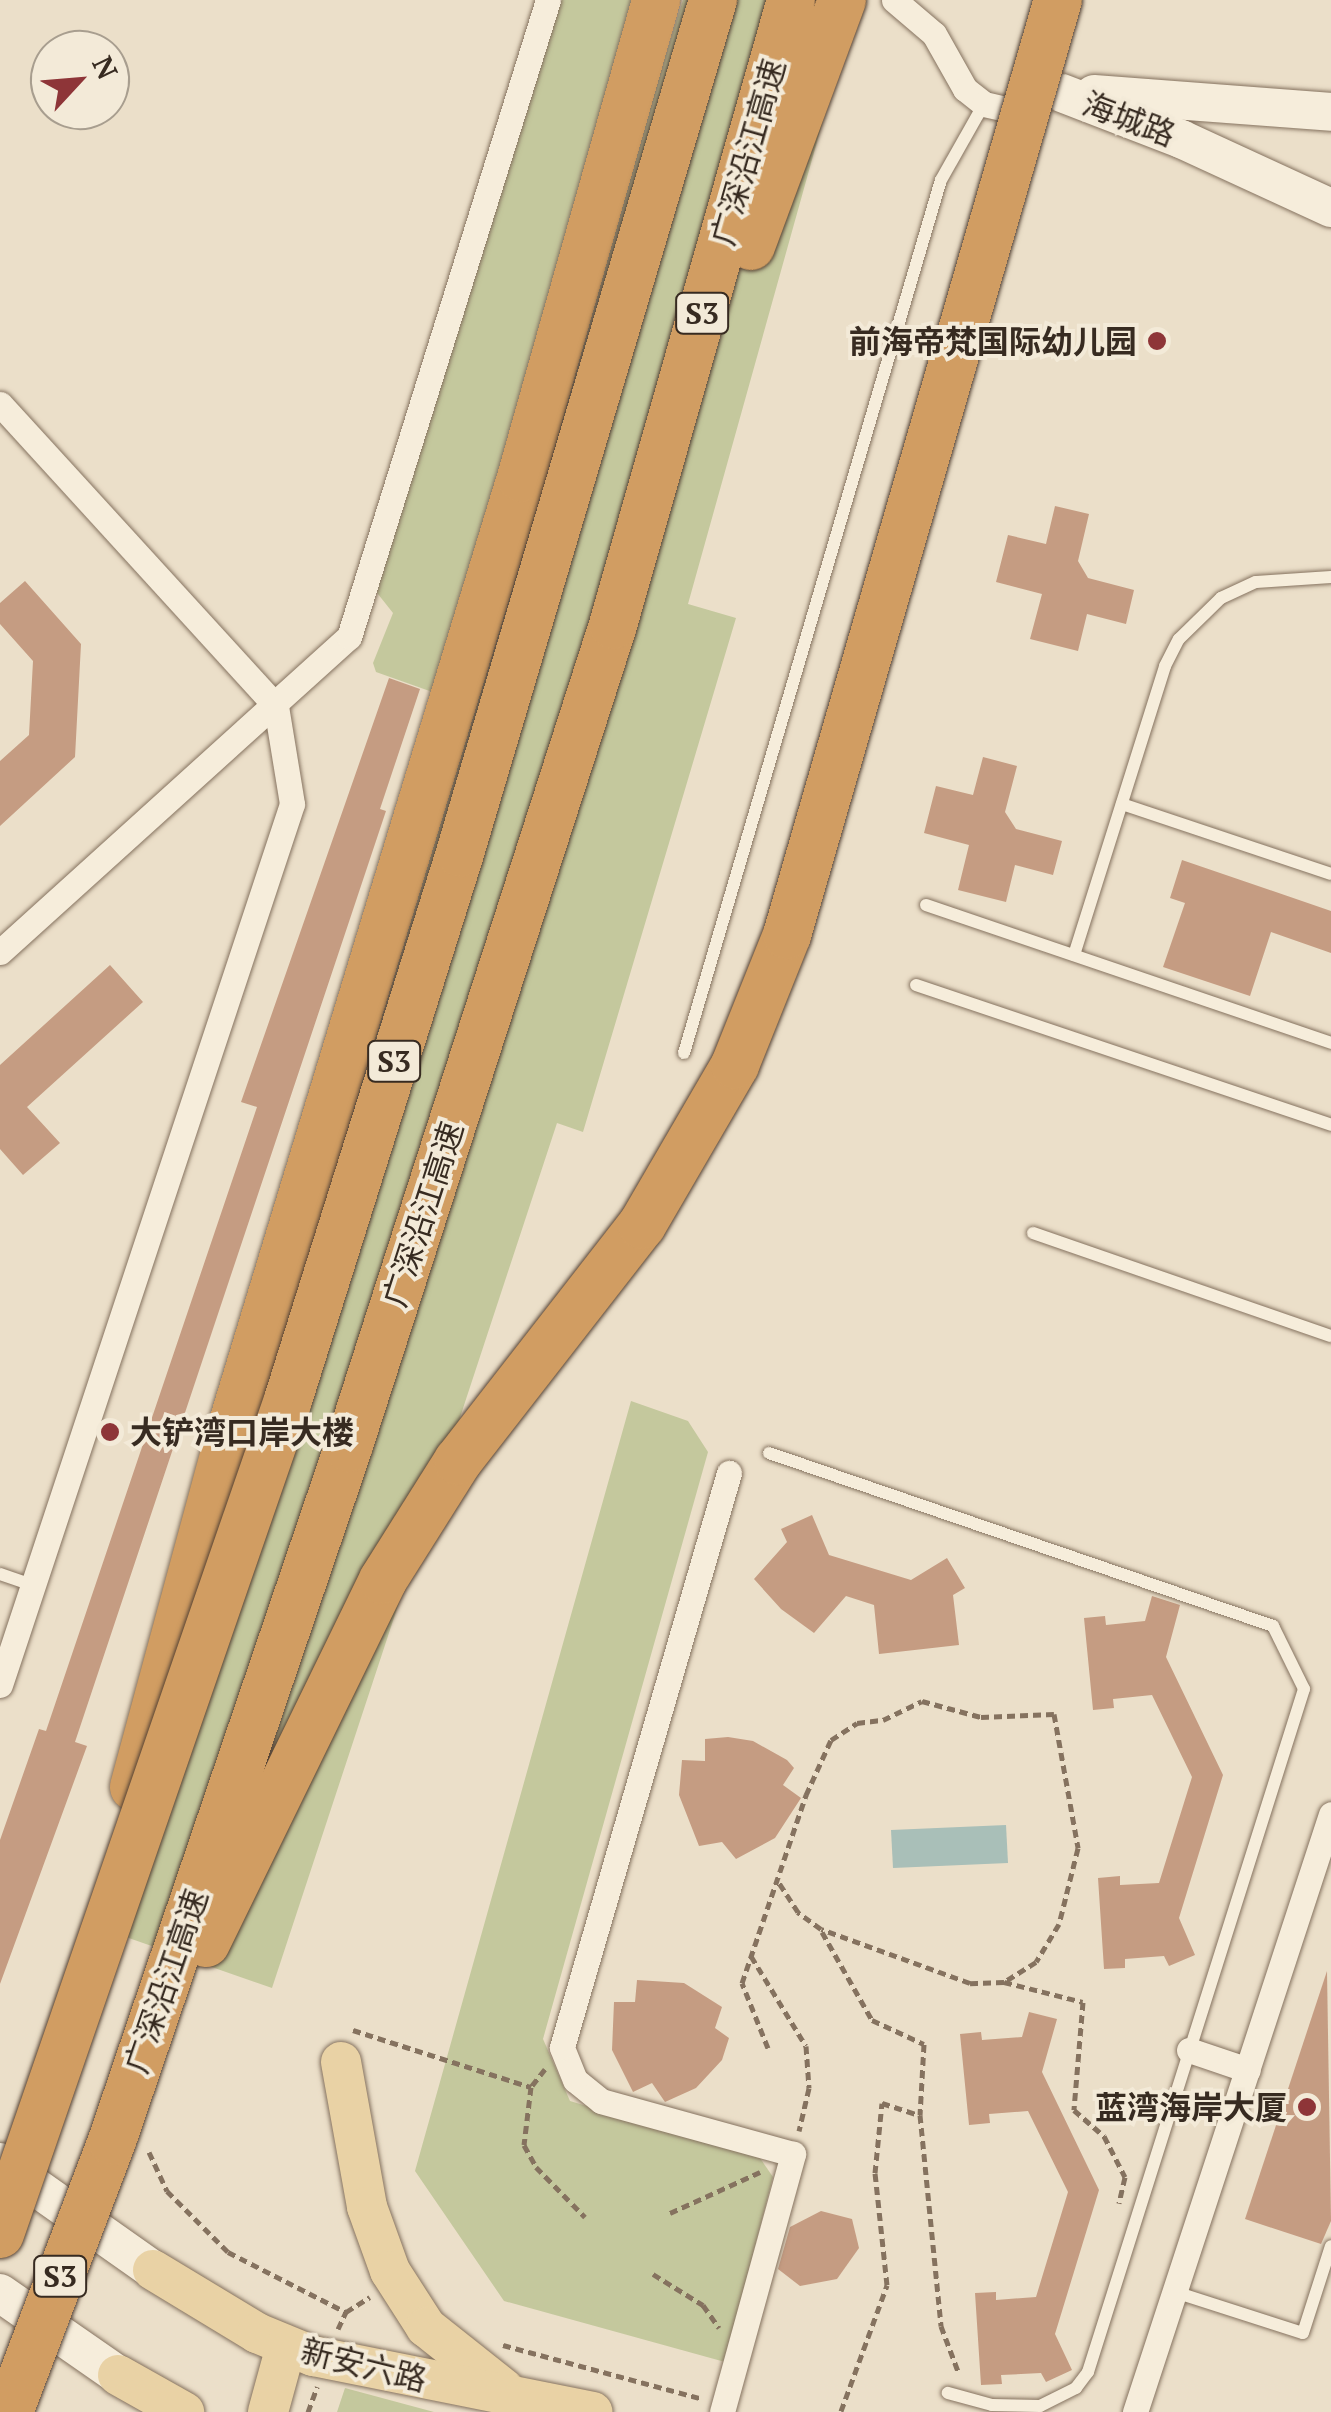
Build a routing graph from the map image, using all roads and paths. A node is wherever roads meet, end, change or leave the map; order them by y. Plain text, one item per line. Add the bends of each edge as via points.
1 (548, 0) edge
2 (656, 0) edge
3 (713, 0) edge
4 (791, 0) edge
5 (842, 0) edge
6 (894, 0) edge
7 (1058, 0) edge
8 (1062, 94) junction
9 (984, 104) junction
10 (1331, 112) edge
11 (1331, 208) edge
12 (0, 404) edge
13 (1331, 577) edge
14 (613, 625) junction
15 (276, 706) junction
16 (1122, 804) junction
17 (1331, 874) edge
18 (926, 905) dead end
19 (0, 952) edge
20 (1074, 955) junction
21 (916, 985) dead end
22 (1331, 1043) edge
23 (684, 1053) dead end
24 (1331, 1125) edge
25 (1033, 1233) dead end
26 (1331, 1336) edge
27 (769, 1453) dead end
28 (729, 1473) dead end
29 (0, 1574) edge
30 (34, 1586) junction
31 (0, 1685) edge
32 (1331, 1814) edge
33 (1324, 1862) edge
34 (777, 1880) junction
35 (820, 1929) junction
36 (751, 1956) junction
37 (1004, 1982) junction
38 (347, 2046) joint
39 (562, 2048) junction
40 (768, 2048) dead end
41 (1190, 2050) junction
42 (1248, 2070) junction
43 (531, 2087) junction
44 (45, 2112) junction
45 (920, 2115) junction
46 (128, 2139) junction
47 (794, 2154) junction
48 (0, 2162) edge
49 (1116, 2212) dead end
50 (670, 2213) dead end
51 (585, 2216) dead end
52 (0, 2234) edge
53 (1331, 2246) edge
54 (153, 2270) joint
55 (653, 2274) dead end
56 (1174, 2292) junction
57 (0, 2293) edge
58 (370, 2297) dead end
59 (346, 2312) junction
60 (338, 2328) dead end
61 (494, 2342) dead end
62 (286, 2346) junction
63 (738, 2353) junction
64 (118, 2375) joint
65 (962, 2378) dead end
66 (948, 2393) dead end
67 (516, 2397) junction
68 (723, 2408) edge
69 (9, 2412) edge
70 (184, 2412) edge
71 (268, 2412) edge
72 (592, 2412) edge
73 (840, 2412) edge
74 (1135, 2412) edge

1 - 15 street via 350,638
2 - 44 highway, bridge via 520,478 232,1426
3 - 44 highway, S3, bridge via 460,852 288,1400
4 - 14 highway, 广深沿江高速 / S3, bridge
5 - 14 highway, bridge
6 - 9 street via 934,34 964,89
7 - 46 highway, bridge via 786,935 735,1065 642,1225 458,1462 383,1580
8 - 9 street via 1006,108
8 - 10 main road, 海城路 via 1192,97
8 - 11 main road, 海城路 via 1180,138
9 - 23 lane via 941,180
12 - 15 street
13 - 16 lane via 1256,582 1200,614 1165,666
14 - 46 highway, 广深沿江高速 / S3, bridge
15 - 19 street
15 - 30 street via 292,804
16 - 17 lane
16 - 20 lane
18 - 20 lane
20 - 22 lane
21 - 24 lane
25 - 26 lane
27 - 41 lane via 1273,1626 1304,1689
28 - 39 street
29 - 30 lane
30 - 31 street
32 - 33 street
33 - 42 street
34 - 35 path via 798,1912
34 - 36 path
34 - 37 path via 806,1795 840,1732 922,1701 981,1717 1054,1714 1078,1848 1059,1924 1036,1962
35 - 37 path via 970,1983
35 - 45 path via 872,2020 924,2044
36 - 40 path via 742,1983
36 - 47 path via 806,2046 809,2088
37 - 49 path via 1083,2002 1074,2110 1104,2136 1125,2176
38 - 43 path
38 - 67 main road via 367,2207 390,2271 426,2327
39 - 43 path
39 - 47 street via 575,2080 600,2101
41 - 42 street
41 - 66 lane via 1088,2372 1076,2388 1040,2406 992,2405
42 - 56 street
43 - 51 path via 524,2145 536,2167
44 - 52 highway, S3, bridge
45 - 65 path via 942,2326
45 - 73 path via 882,2103 875,2173 887,2285
46 - 59 path via 167,2192 228,2252
46 - 69 highway, 广深沿江高速 / S3, bridge
47 - 50 path via 714,2198
47 - 63 street
48 - 54 main road
53 - 56 lane via 1303,2333
54 - 62 main road, 新安六路
55 - 63 path via 703,2305
56 - 74 street
57 - 64 main road
58 - 59 path
59 - 60 path
61 - 68 path
62 - 67 main road, 新安六路 via 354,2368
62 - 71 main road
63 - 68 street
64 - 70 main road
67 - 72 main road, 新安六路

